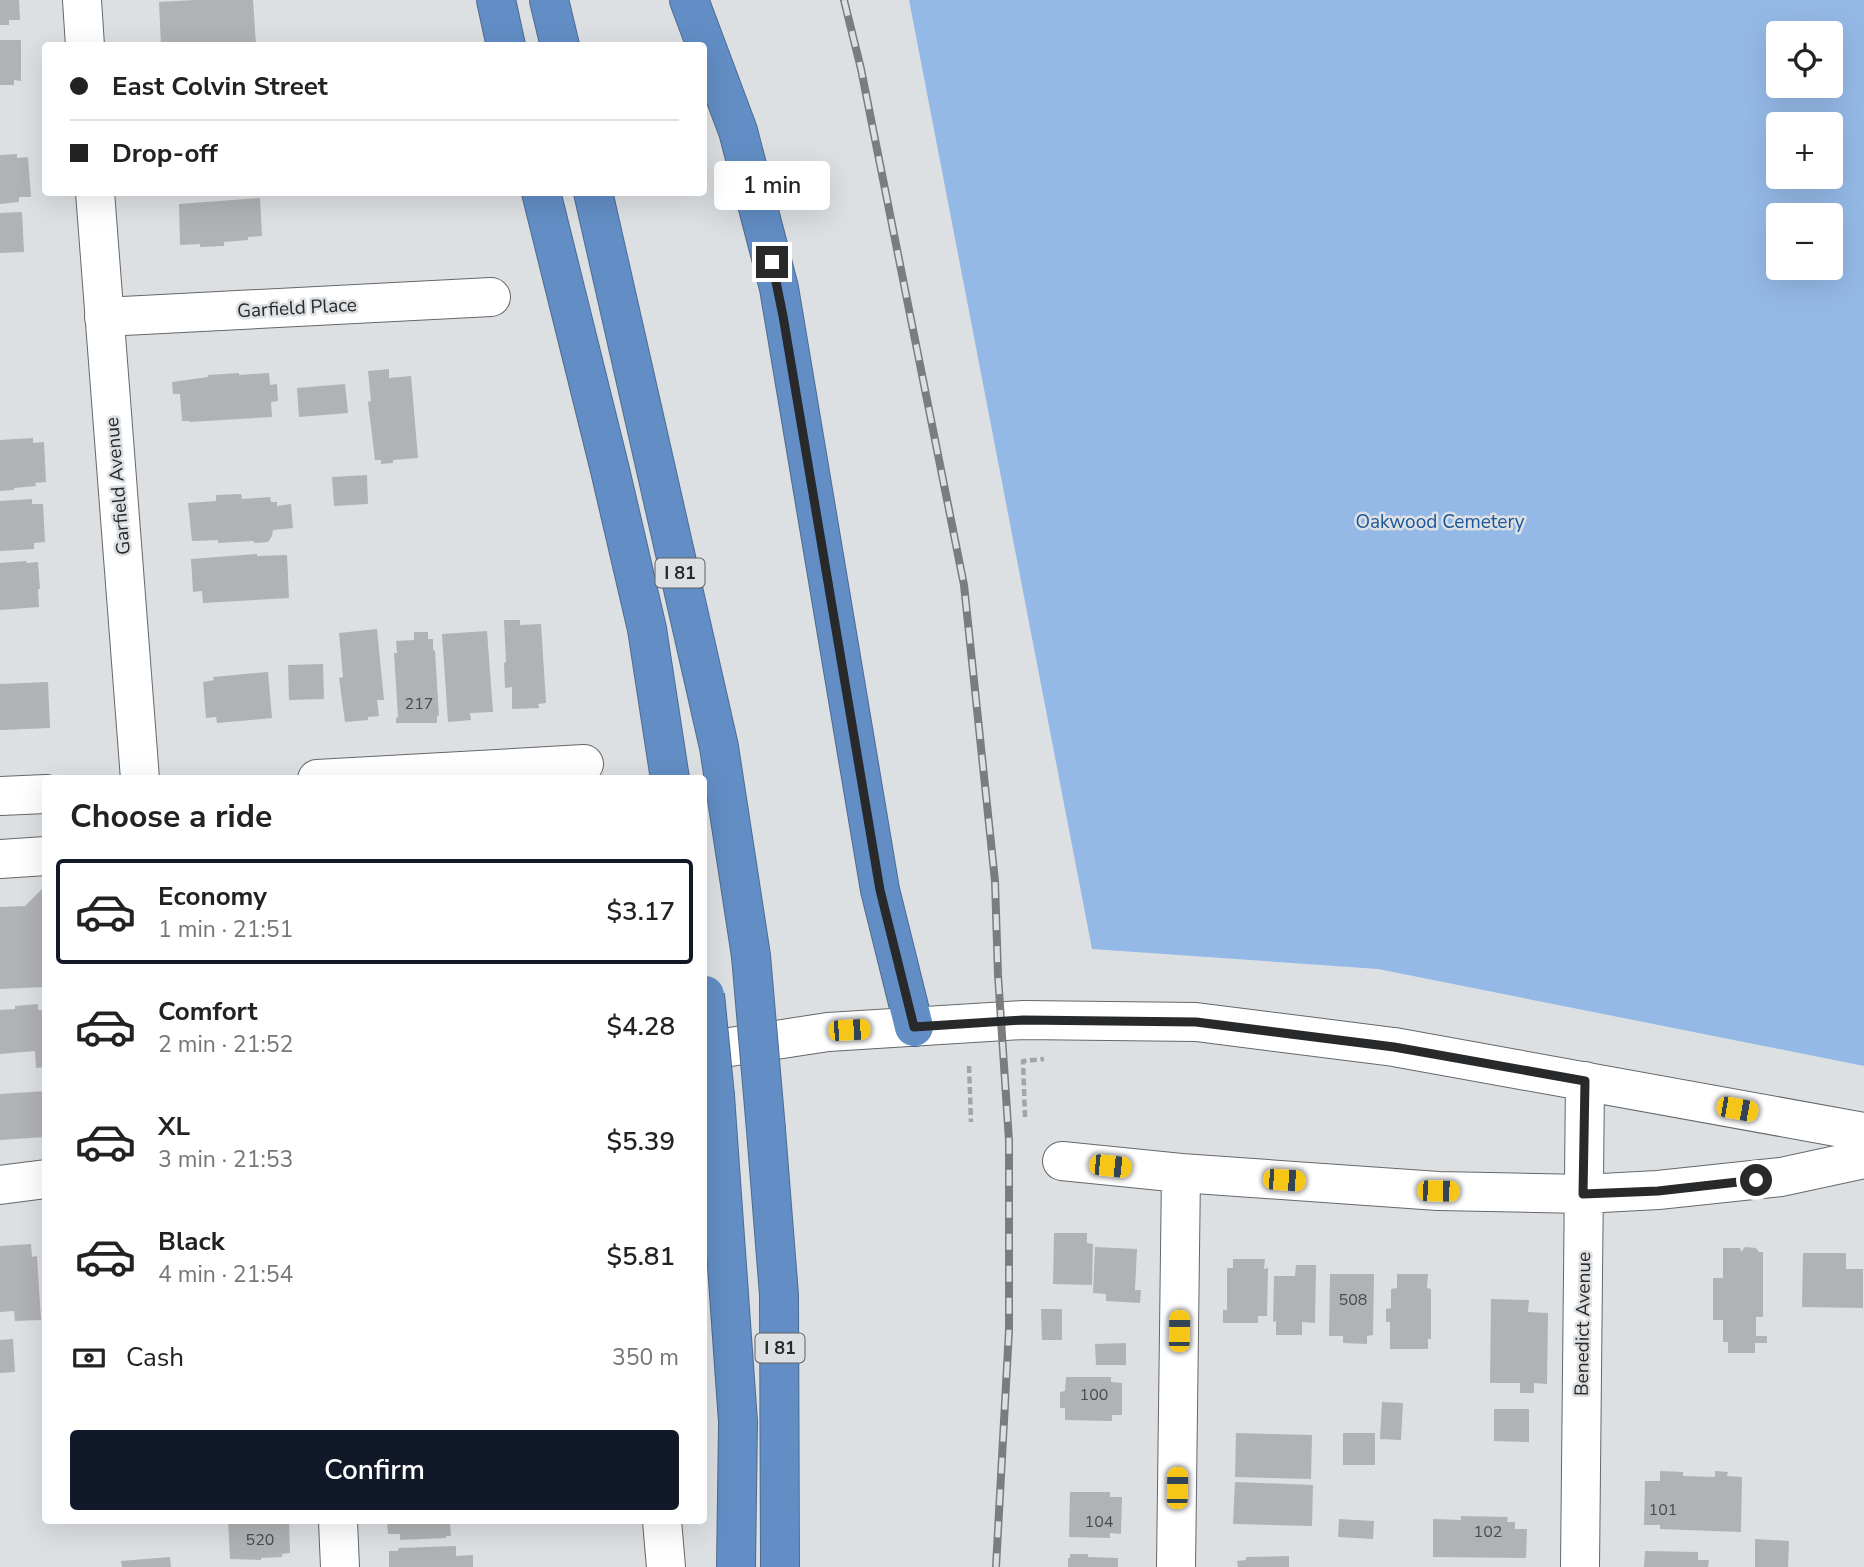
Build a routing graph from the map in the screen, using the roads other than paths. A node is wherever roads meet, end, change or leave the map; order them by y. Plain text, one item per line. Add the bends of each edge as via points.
1 (82, 0) edge
2 (496, 0) edge
3 (549, 0) edge
4 (689, 0) edge
5 (85, 42) edge
6 (505, 42) edge
7 (559, 42) edge
8 (705, 42) edge
9 (707, 48) edge
10 (95, 196) edge
11 (542, 196) edge
12 (594, 196) edge
13 (491, 298) dead end
14 (104, 317) junction
15 (584, 764) dead end
16 (140, 775) edge
17 (388, 775) edge
18 (669, 775) edge
19 (42, 794) edge
20 (0, 796) edge
21 (42, 856) edge
22 (0, 859) edge
23 (707, 1019) edge
24 (914, 1027) junction
25 (707, 1051) edge
26 (1585, 1081) junction
27 (1864, 1132) edge
28 (1864, 1159) edge
29 (1062, 1161) dead end
30 (1181, 1173) junction
31 (42, 1180) edge
32 (0, 1185) edge
33 (1583, 1194) junction
34 (338, 1524) edge
35 (662, 1524) edge
36 (340, 1567) edge
37 (666, 1567) edge
38 (736, 1567) edge
39 (780, 1567) edge
40 (1176, 1567) edge
41 (1580, 1567) edge

1 - 5 street
2 - 6 highway
3 - 7 highway
4 - 8 highway
9 - 24 highway via 738,131 779,288 880,890
10 - 14 street, Garfield Avenue
11 - 18 highway, I 81 via 647,629
12 - 39 highway, I 81, bridge via 719,747 751,957 779,1295
13 - 14 street, Garfield Place
14 - 16 street, Garfield Avenue
15 - 17 street
19 - 20 street
21 - 22 street
23 - 38 highway, I 81, bridge via 737,1422
24 - 25 street via 828,1032
24 - 26 street via 1023,1020 1196,1022 1394,1047
26 - 27 street
26 - 33 street, Benedict Avenue
28 - 33 street via 1781,1177
29 - 30 street
30 - 33 street via 1438,1191
30 - 40 street
31 - 32 street
33 - 41 street, Benedict Avenue
34 - 36 street
35 - 37 street

